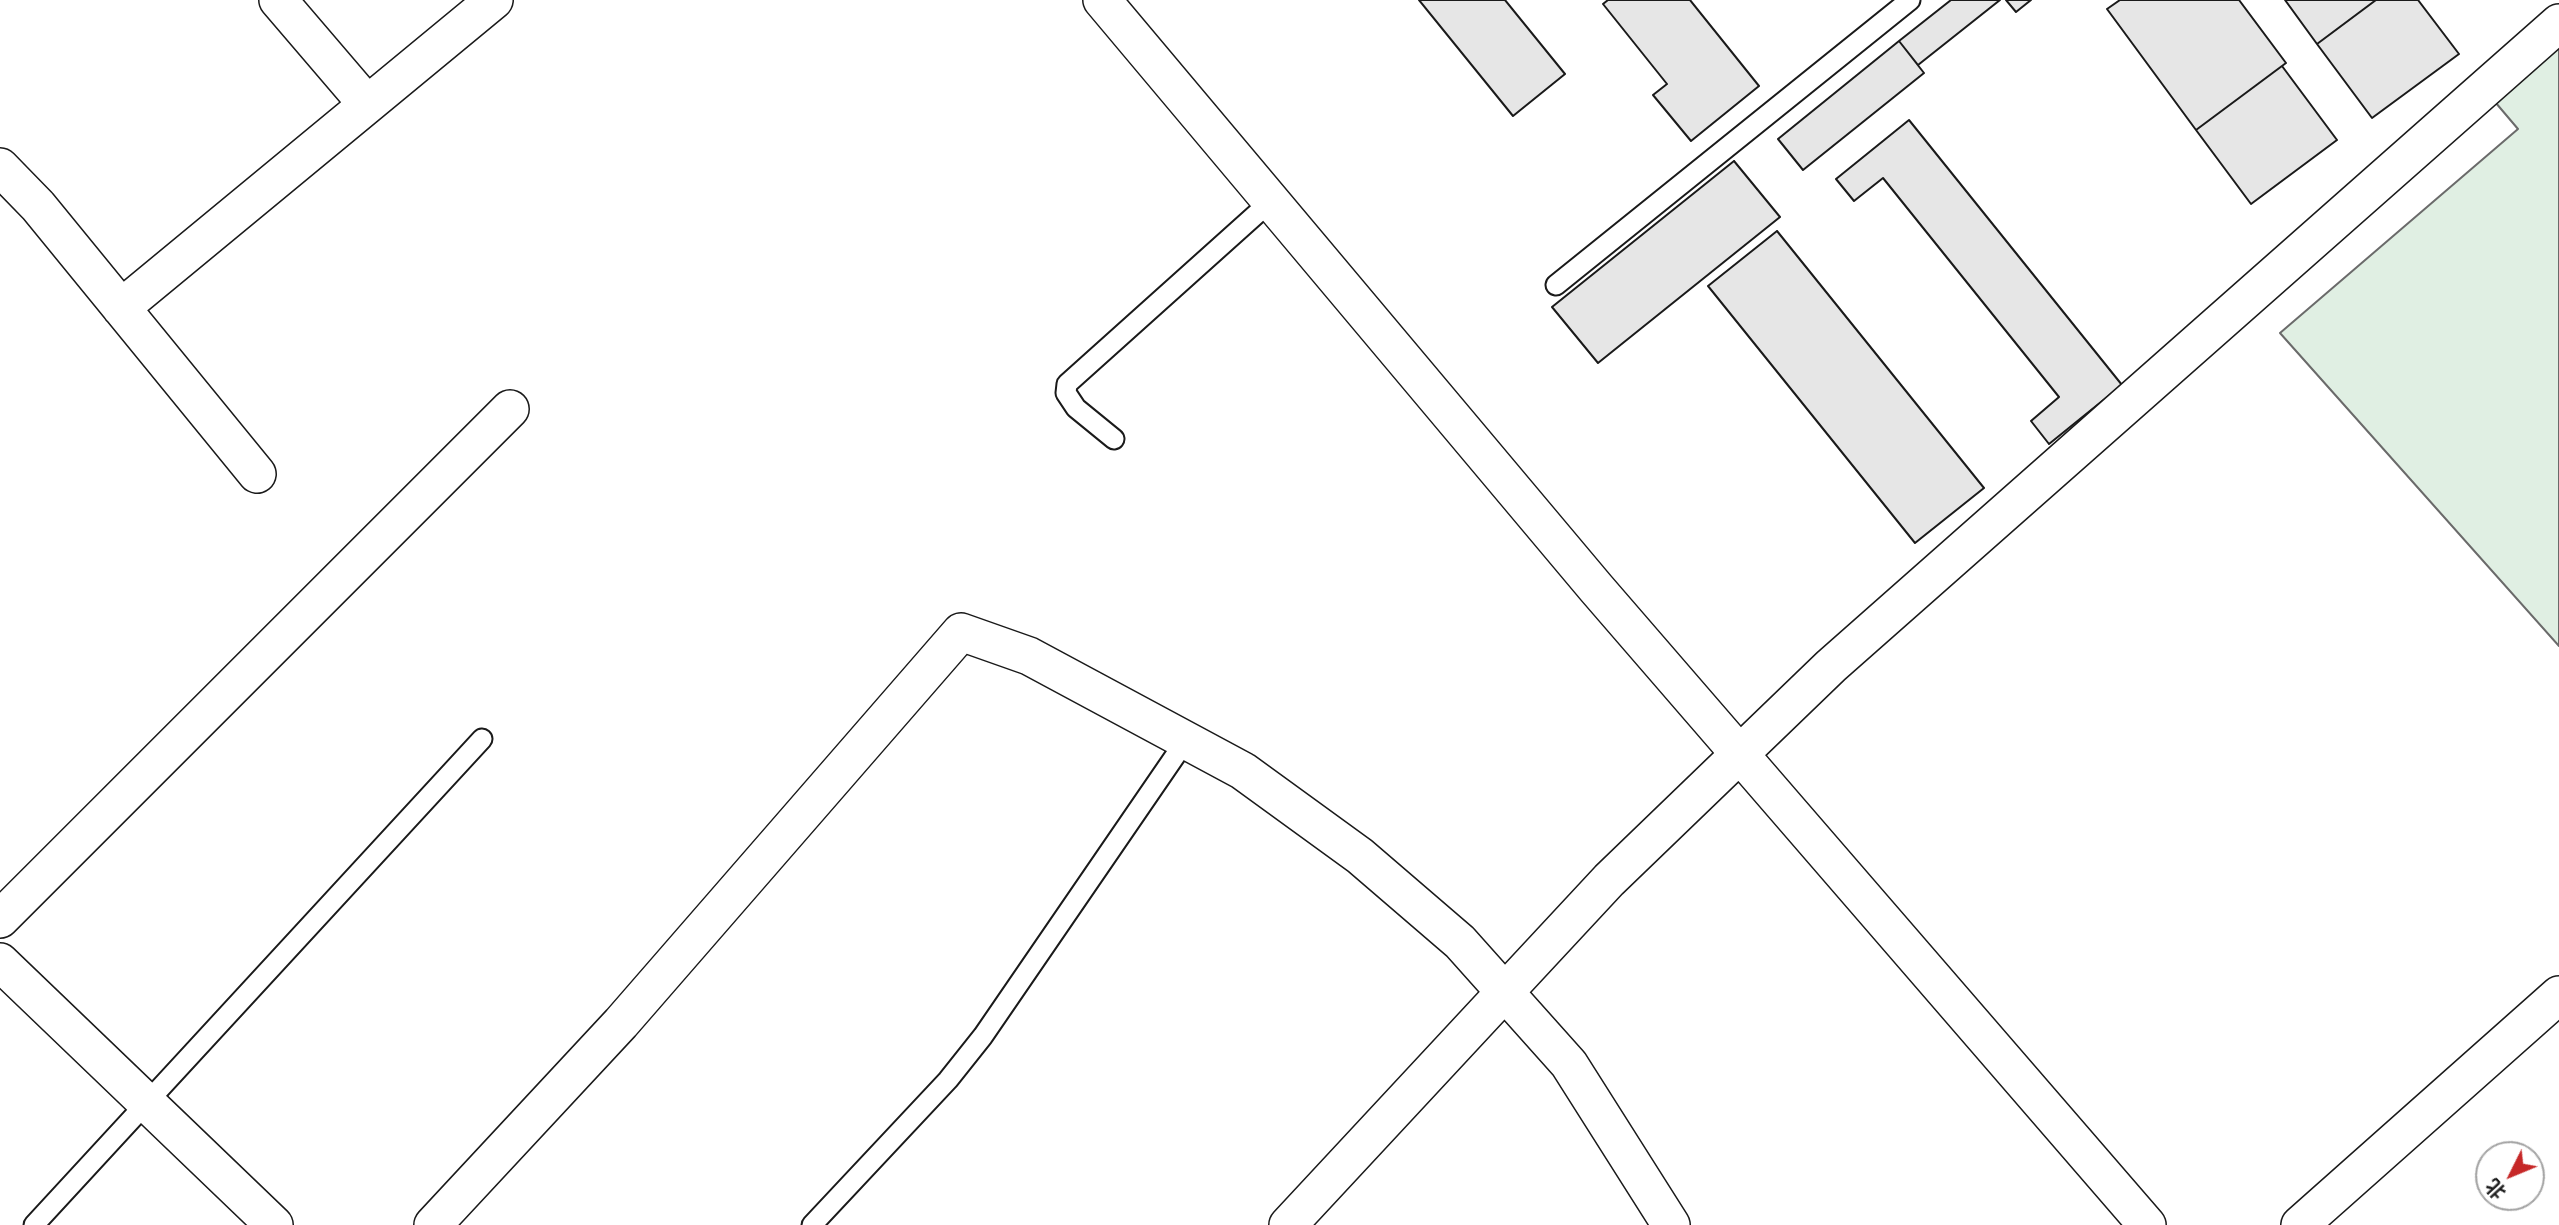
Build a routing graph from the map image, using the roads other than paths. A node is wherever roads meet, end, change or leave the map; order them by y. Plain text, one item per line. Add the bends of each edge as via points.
1 (278, 0) edge
2 (494, 0) edge
3 (1102, 0) edge
4 (1910, 0) edge
5 (2559, 23) edge
6 (367, 104) junction
7 (0, 167) edge
8 (1271, 201) junction
9 (1556, 285) dead end
10 (121, 308) junction
11 (510, 409) dead end
12 (1114, 439) dead end
13 (257, 474) dead end
14 (482, 739) dead end
15 (1186, 740) junction
16 (1740, 754) junction
17 (0, 919) edge
18 (0, 962) edge
19 (1504, 991) junction
20 (2559, 995) edge
21 (146, 1103) junction
22 (34, 1225) edge
23 (274, 1225) edge
24 (433, 1225) edge
25 (812, 1225) edge
26 (1288, 1225) edge
27 (1671, 1225) edge
28 (2147, 1225) edge
29 (2300, 1225) edge

1 - 6 street
2 - 6 street
3 - 8 street
4 - 9 lane
5 - 16 street via 1831,666
6 - 10 street
7 - 10 street
8 - 12 lane via 1067,384 1066,393 1076,408
8 - 16 street
10 - 13 street
11 - 17 street
14 - 21 lane
15 - 19 street via 1243,771 1360,856 1460,942
15 - 24 street via 1028,656 961,632 621,1023
15 - 25 lane via 983,1036 948,1080
16 - 19 street via 1609,880
16 - 28 street
18 - 21 street
19 - 26 street
19 - 27 street via 1569,1064
20 - 29 street
21 - 22 lane
21 - 23 street

